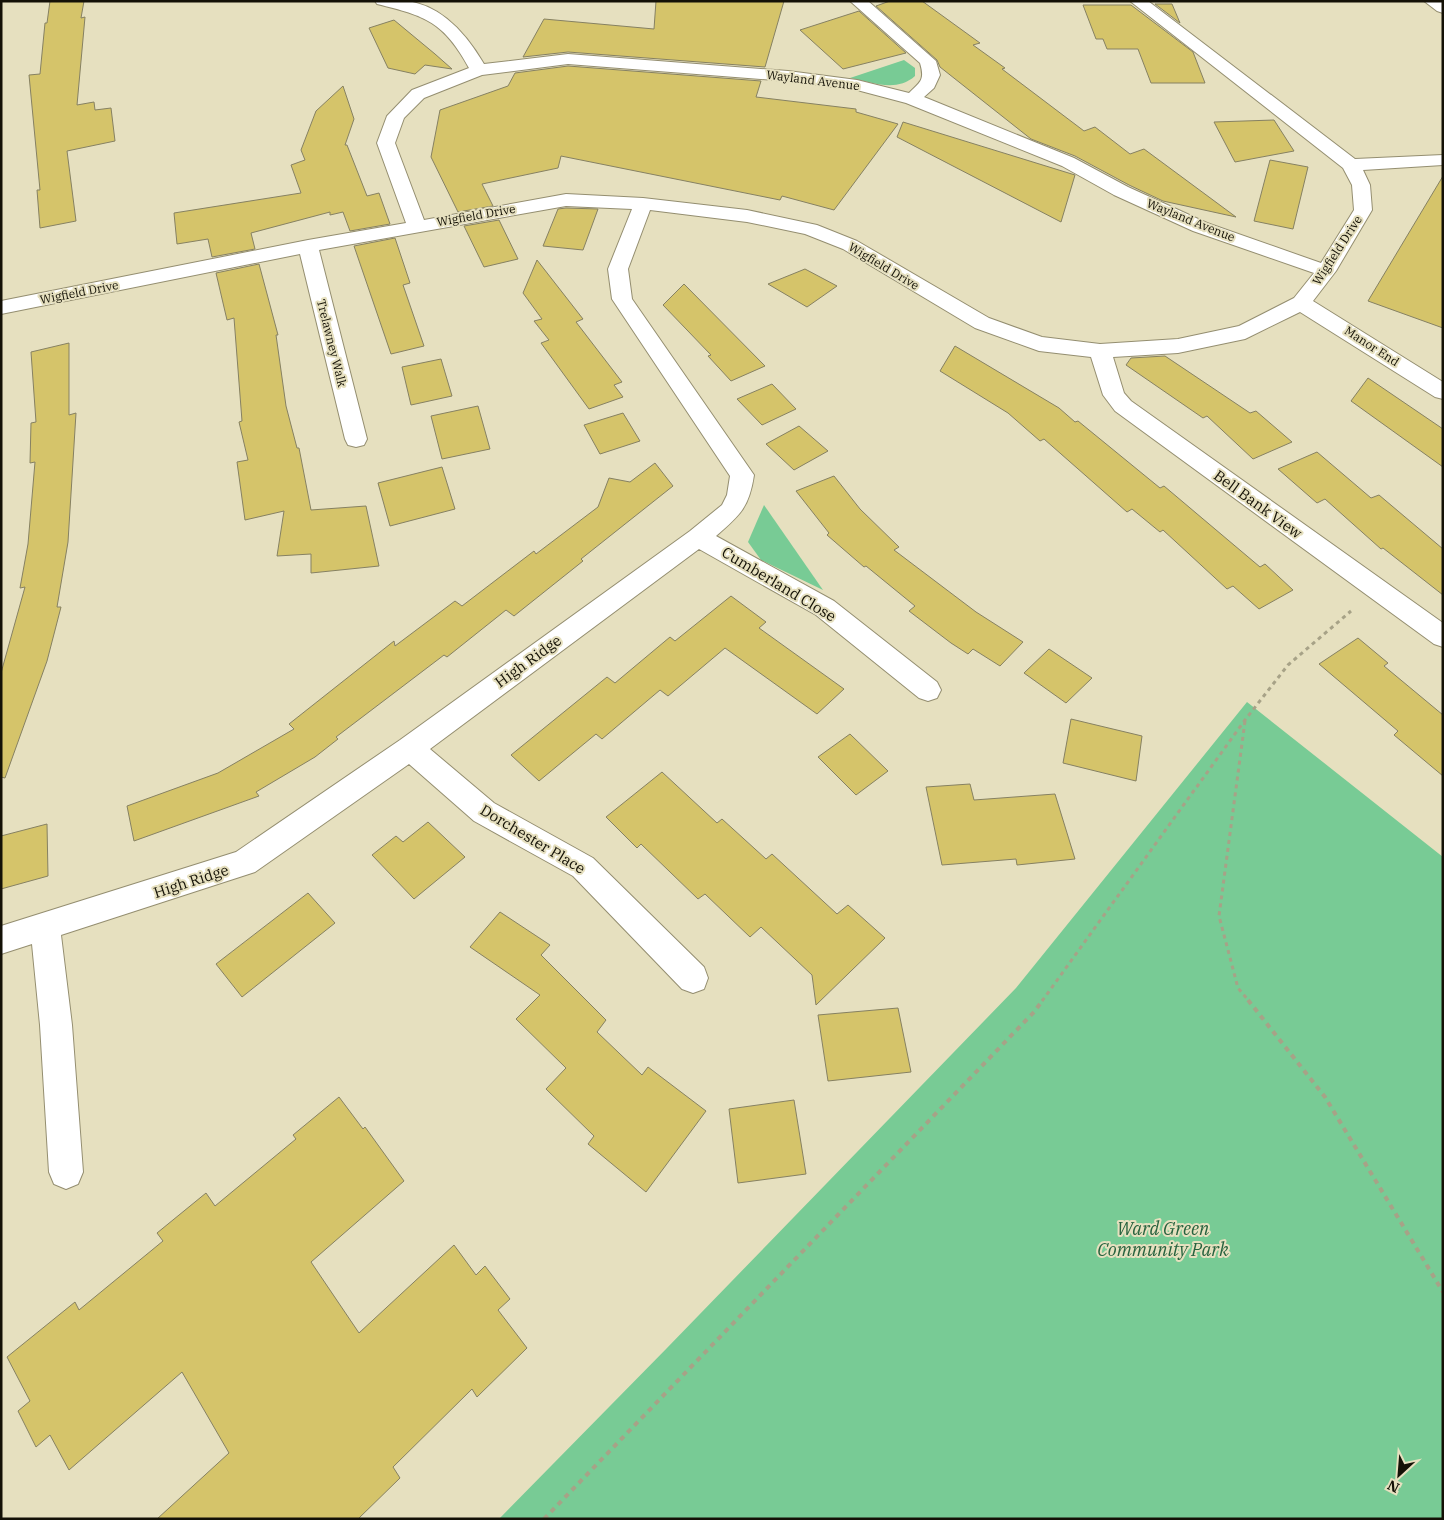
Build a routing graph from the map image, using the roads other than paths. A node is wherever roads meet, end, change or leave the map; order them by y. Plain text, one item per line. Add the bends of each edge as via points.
1 (382, 1) edge
2 (858, 1) edge
3 (1138, 1) edge
4 (1432, 1) edge
5 (1443, 8) edge
6 (479, 70) junction
7 (912, 99) junction
8 (1443, 160) edge
9 (1351, 165) junction
10 (643, 204) junction
11 (416, 226) junction
12 (308, 246) junction
13 (1326, 271) junction
14 (1301, 302) junction
15 (1, 308) edge
16 (1100, 351) junction
17 (1443, 392) edge
18 (356, 439) dead end
19 (698, 537) junction
20 (1443, 637) edge
21 (928, 690) dead end
22 (410, 748) junction
23 (45, 927) junction
24 (1, 940) edge
25 (693, 978) dead end
26 (66, 1172) dead end

1 - 6 street via 406,4 433,15 456,34
2 - 7 street via 928,61 932,75 928,84
3 - 9 street, Wigfield Drive
4 - 5 street
6 - 7 street, Wayland Avenue via 568,59 788,76 857,85
6 - 11 street, Wayland Avenue via 418,94 396,116 386,143
7 - 13 street, Wayland Avenue via 1068,162 1121,191 1200,227
8 - 9 street
9 - 13 street, Wigfield Drive via 1362,184 1363,210
10 - 11 street, Wigfield Drive via 566,200
10 - 16 street, Wigfield Drive via 747,216 810,229 850,245 982,323 1039,344
10 - 19 street, High Ridge via 618,269 622,299 742,476 739,495 730,511
11 - 12 street, Wigfield Drive
12 - 15 street, Wigfield Drive
12 - 18 street, Trelawney Walk
13 - 14 street, Wigfield Drive
14 - 16 street, Wigfield Drive via 1245,332 1178,346
14 - 17 street, Manor End
16 - 20 street, Bell Bank View via 1114,395 1123,406
19 - 21 street, Cumberland Close via 825,608
19 - 22 street, High Ridge
22 - 23 street, High Ridge via 245,863
22 - 25 street, Dorchester Place via 484,812 583,867
23 - 24 street, High Ridge
23 - 26 street via 56,1025

